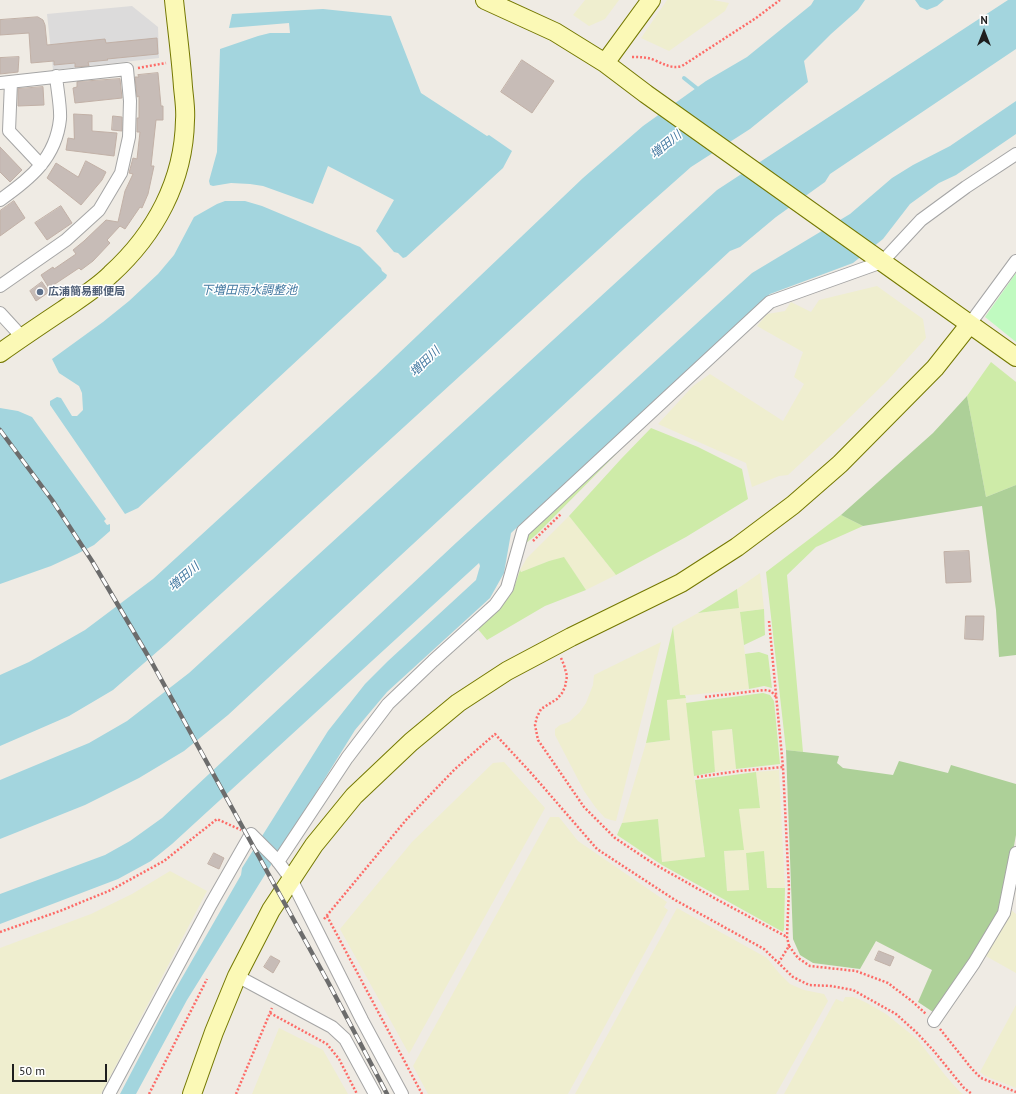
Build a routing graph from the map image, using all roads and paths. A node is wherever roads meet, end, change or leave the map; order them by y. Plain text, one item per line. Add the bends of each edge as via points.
1 (174, 0) edge
2 (485, 0) edge
3 (652, 0) edge
4 (780, 0) edge
5 (632, 57) dead end
6 (167, 63) dead end
7 (605, 63) junction
8 (127, 69) junction
9 (56, 76) junction
10 (6, 83) edge
11 (1016, 154) edge
12 (41, 165) junction
13 (0, 200) edge
14 (879, 260) junction
15 (1016, 261) edge
16 (0, 286) edge
17 (0, 313) edge
18 (969, 325) junction
19 (22, 338) junction
20 (0, 352) edge
21 (1016, 358) edge
22 (769, 621) dead end
23 (553, 646) junction
24 (705, 697) dead end
25 (777, 698) junction
26 (783, 767) junction
27 (697, 777) dead end
28 (252, 836) junction
29 (1016, 853) edge
30 (277, 860) junction
31 (291, 879) junction
32 (327, 916) junction
33 (316, 929) junction
34 (0, 932) edge
35 (787, 937) junction
36 (789, 946) junction
37 (778, 962) junction
38 (237, 976) junction
39 (207, 979) dead end
40 (277, 997) junction
41 (270, 1013) junction
42 (934, 1022) junction
43 (1016, 1092) edge
44 (109, 1094) edge
45 (149, 1094) edge
46 (192, 1094) edge
47 (236, 1094) edge
48 (357, 1094) edge
49 (375, 1094) edge
50 (402, 1094) edge
51 (422, 1094) edge
52 (972, 1094) edge

1 - 19 street via 185,120 176,180 170,194 148,233 111,275
2 - 7 street via 555,32
3 - 7 street
4 - 5 path via 682,66 675,68 654,59
6 - 8 path
7 - 14 street
8 - 9 street
8 - 16 street via 130,102 129,137 121,173 103,204 66,240
9 - 10 street
9 - 12 street via 60,118 54,144
10 - 12 street via 9,131
11 - 14 street via 921,220
12 - 13 street via 24,183
14 - 18 street
14 - 30 street via 770,302 523,531 507,588 495,605 388,704 347,758
15 - 18 street
17 - 19 street
18 - 21 street
18 - 23 street via 935,368 840,464 794,505 737,547 681,583
19 - 20 street
22 - 25 path
23 - 31 street via 507,671 458,703 411,742 354,796 314,845
23 - 35 path via 564,665 567,676 565,686 557,699 541,709 535,725 538,740 584,807 615,838 654,864
24 - 25 path via 764,690 771,691
25 - 26 path
26 - 27 path
26 - 35 path via 789,888
28 - 30 street
28 - 34 path via 217,819 164,861 110,890
28 - 44 street via 211,904
29 - 42 street via 1004,913
30 - 31 street
31 - 33 street
31 - 38 street via 271,910
32 - 33 path
32 - 37 path via 406,820 455,769 495,734 597,848 675,900 764,949
32 - 51 path
33 - 50 street
35 - 36 path
36 - 37 path
36 - 42 path via 798,958 810,966 856,971 888,983
37 - 52 path via 793,977 809,985 853,990 896,1014 916,1032
38 - 40 street
38 - 46 street
39 - 45 path
40 - 41 path
40 - 49 street via 340,1033
41 - 47 path
41 - 48 path via 327,1044 339,1059
42 - 43 path via 982,1078

